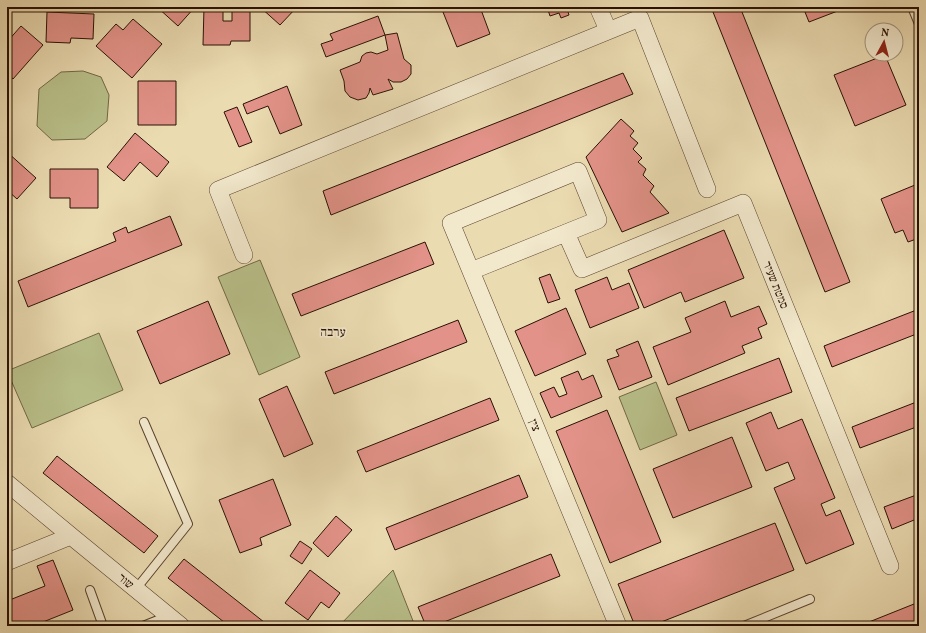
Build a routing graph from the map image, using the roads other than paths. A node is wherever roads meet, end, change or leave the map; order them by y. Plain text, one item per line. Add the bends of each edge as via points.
1 (598, 7) edge
2 (912, 7) edge
3 (919, 24) edge
4 (608, 30) junction
5 (707, 189) dead end
6 (566, 233) junction
7 (244, 255) dead end
8 (471, 271) junction
9 (144, 422) dead end
10 (7, 484) edge
11 (71, 536) junction
12 (7, 562) edge
13 (890, 566) dead end
14 (90, 590) dead end
15 (136, 590) junction
16 (810, 599) dead end
17 (174, 621) edge
18 (103, 626) edge
19 (143, 626) edge
20 (618, 626) edge
21 (744, 626) edge

1 - 4 street
2 - 3 lane
4 - 5 street via 640,18
4 - 7 street via 218,190
6 - 8 street
6 - 8 street, צין via 598,220 578,171 451,223
6 - 13 street, סמטת שעיר via 582,269 743,203
8 - 20 street, צין
9 - 15 lane via 188,524
10 - 11 street, שור
11 - 12 street
11 - 15 street, שור
14 - 18 lane
15 - 17 street, שור
16 - 21 lane
17 - 19 lane

